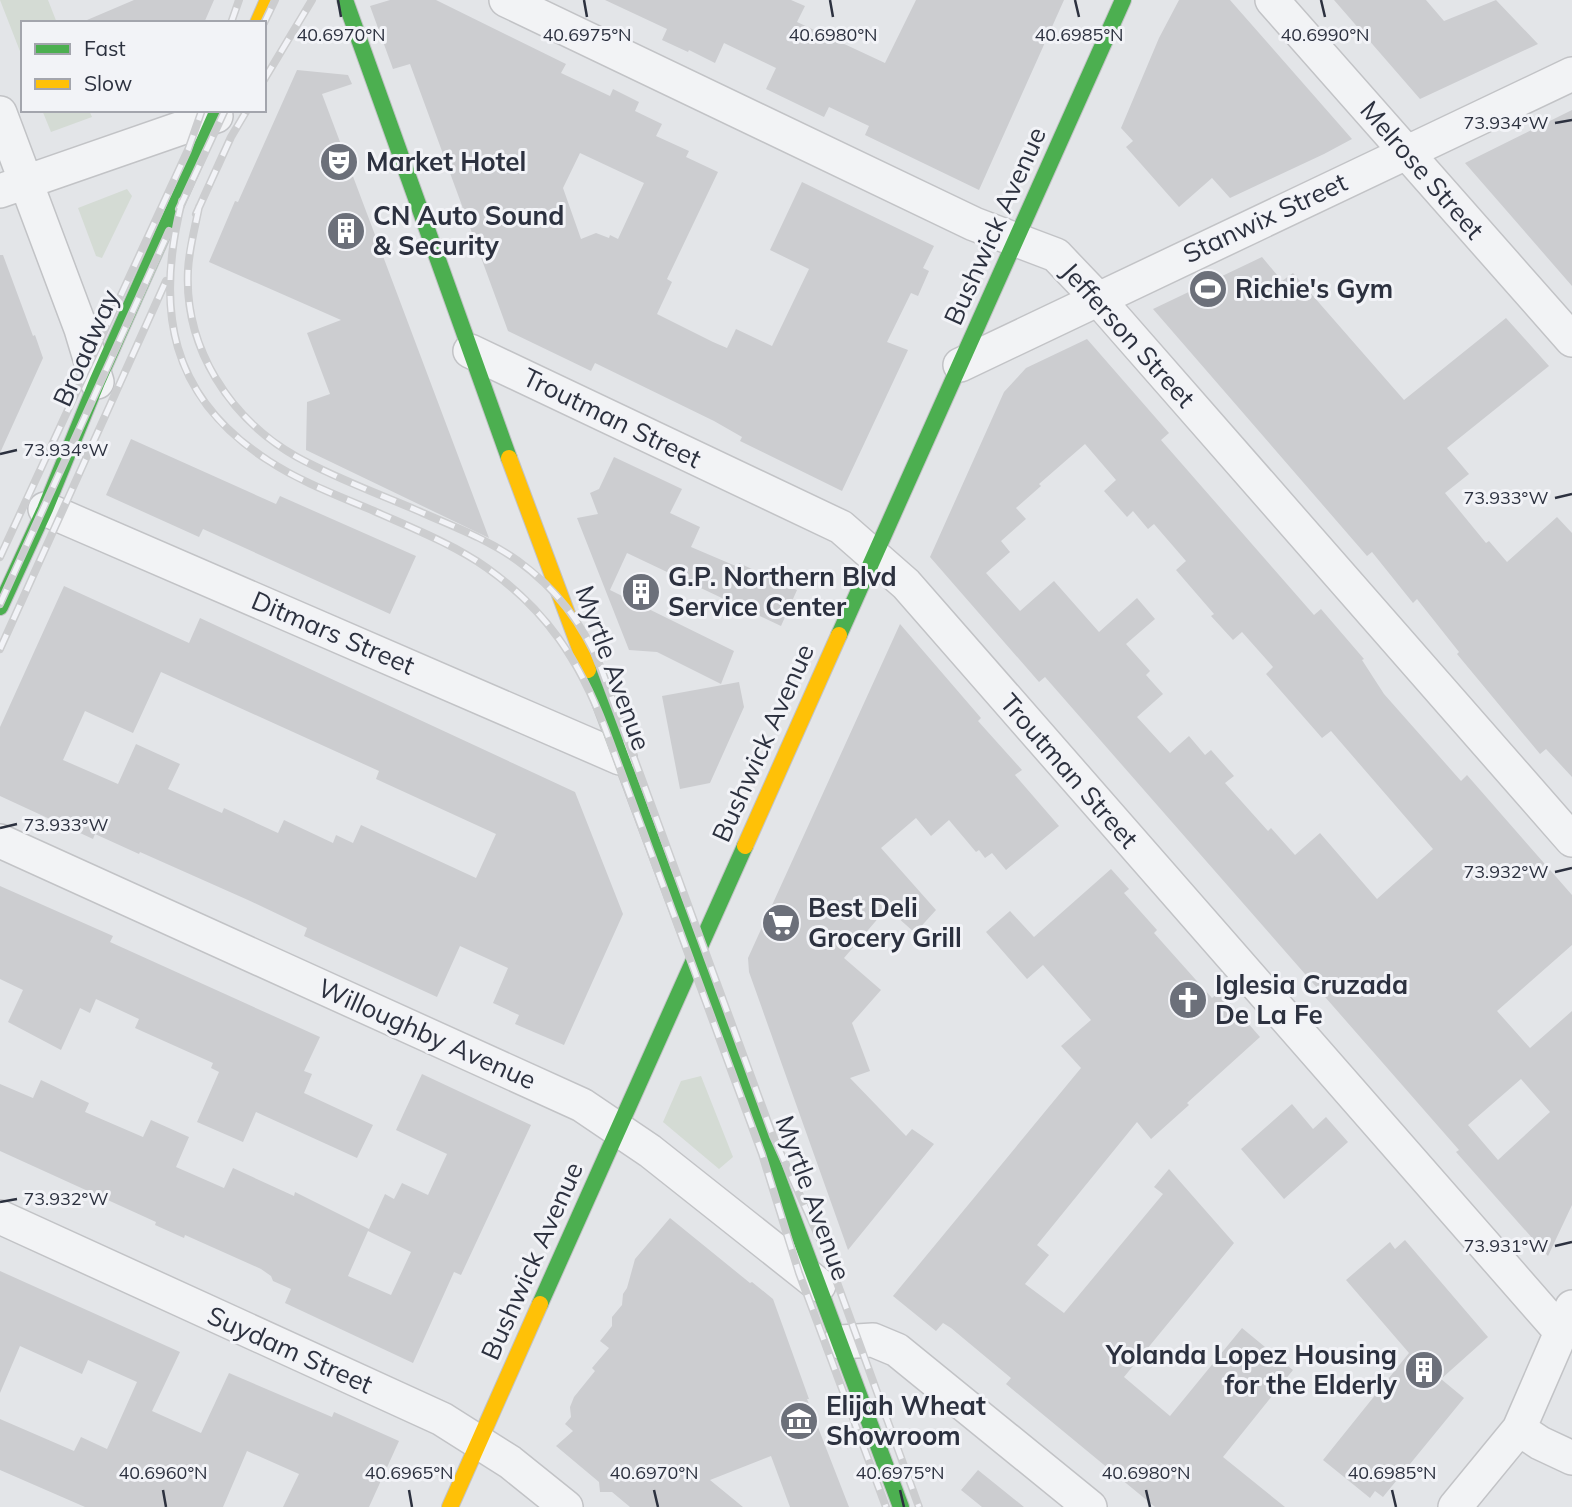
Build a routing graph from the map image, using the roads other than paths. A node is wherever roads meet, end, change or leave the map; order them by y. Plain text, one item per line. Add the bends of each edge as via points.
1 (268, 0) edge
2 (345, 0) edge
3 (506, 0) edge
4 (1123, 0) edge
5 (1272, 0) edge
6 (259, 21) edge
7 (1572, 74) edge
8 (0, 113) edge
9 (217, 113) edge
10 (1407, 151) junction
11 (13, 186) edge
12 (1016, 240) junction
13 (1097, 298) junction
14 (1572, 340) edge
15 (470, 351) junction
16 (960, 365) junction
17 (97, 382) junction
18 (45, 509) junction
19 (874, 556) junction
20 (0, 607) edge
21 (620, 758) junction
22 (1572, 840) edge
23 (0, 841) edge
24 (696, 954) junction
25 (618, 1129) junction
26 (0, 1217) edge
27 (819, 1285) junction
28 (1566, 1319) edge
29 (840, 1342) junction
30 (1519, 1429) junction
31 (478, 1442) junction
32 (1572, 1458) edge
33 (450, 1507) edge
34 (566, 1507) edge
35 (901, 1507) edge
36 (1090, 1507) edge
37 (1455, 1507) edge

1 - 6 main road
2 - 15 main road, Myrtle Avenue
3 - 12 street, Jefferson Street
4 - 12 main road, Bushwick Avenue
5 - 10 street, Melrose Street
7 - 10 street, Stanwix Street
8 - 11 street
9 - 11 street
9 - 17 main road, Broadway
10 - 13 street, Stanwix Street
10 - 14 street, Melrose Street
11 - 17 street via 81,329
12 - 13 street, Jefferson Street via 1056,255
12 - 16 main road, Bushwick Avenue
13 - 16 street, Stanwix Street
13 - 22 street, Jefferson Street
15 - 19 street, Troutman Street via 841,527
15 - 21 main road, Myrtle Avenue
16 - 19 main road, Bushwick Avenue
17 - 18 main road, Broadway
18 - 20 main road, Broadway
18 - 21 street, Ditmars Street
19 - 24 main road, Bushwick Avenue
19 - 28 street, Troutman Street via 906,584
21 - 24 main road, Myrtle Avenue
23 - 25 street, Willoughby Avenue via 582,1105
24 - 25 main road, Bushwick Avenue
24 - 27 main road, Myrtle Avenue
25 - 27 street, Willoughby Avenue
25 - 31 main road, Bushwick Avenue
26 - 31 street, Suydam Street via 442,1419
27 - 29 main road, Myrtle Avenue
28 - 30 street
29 - 35 main road, Myrtle Avenue
29 - 36 street via 873,1340 897,1350
30 - 32 street
30 - 37 street
31 - 33 main road, Bushwick Avenue
31 - 34 street, Suydam Street

